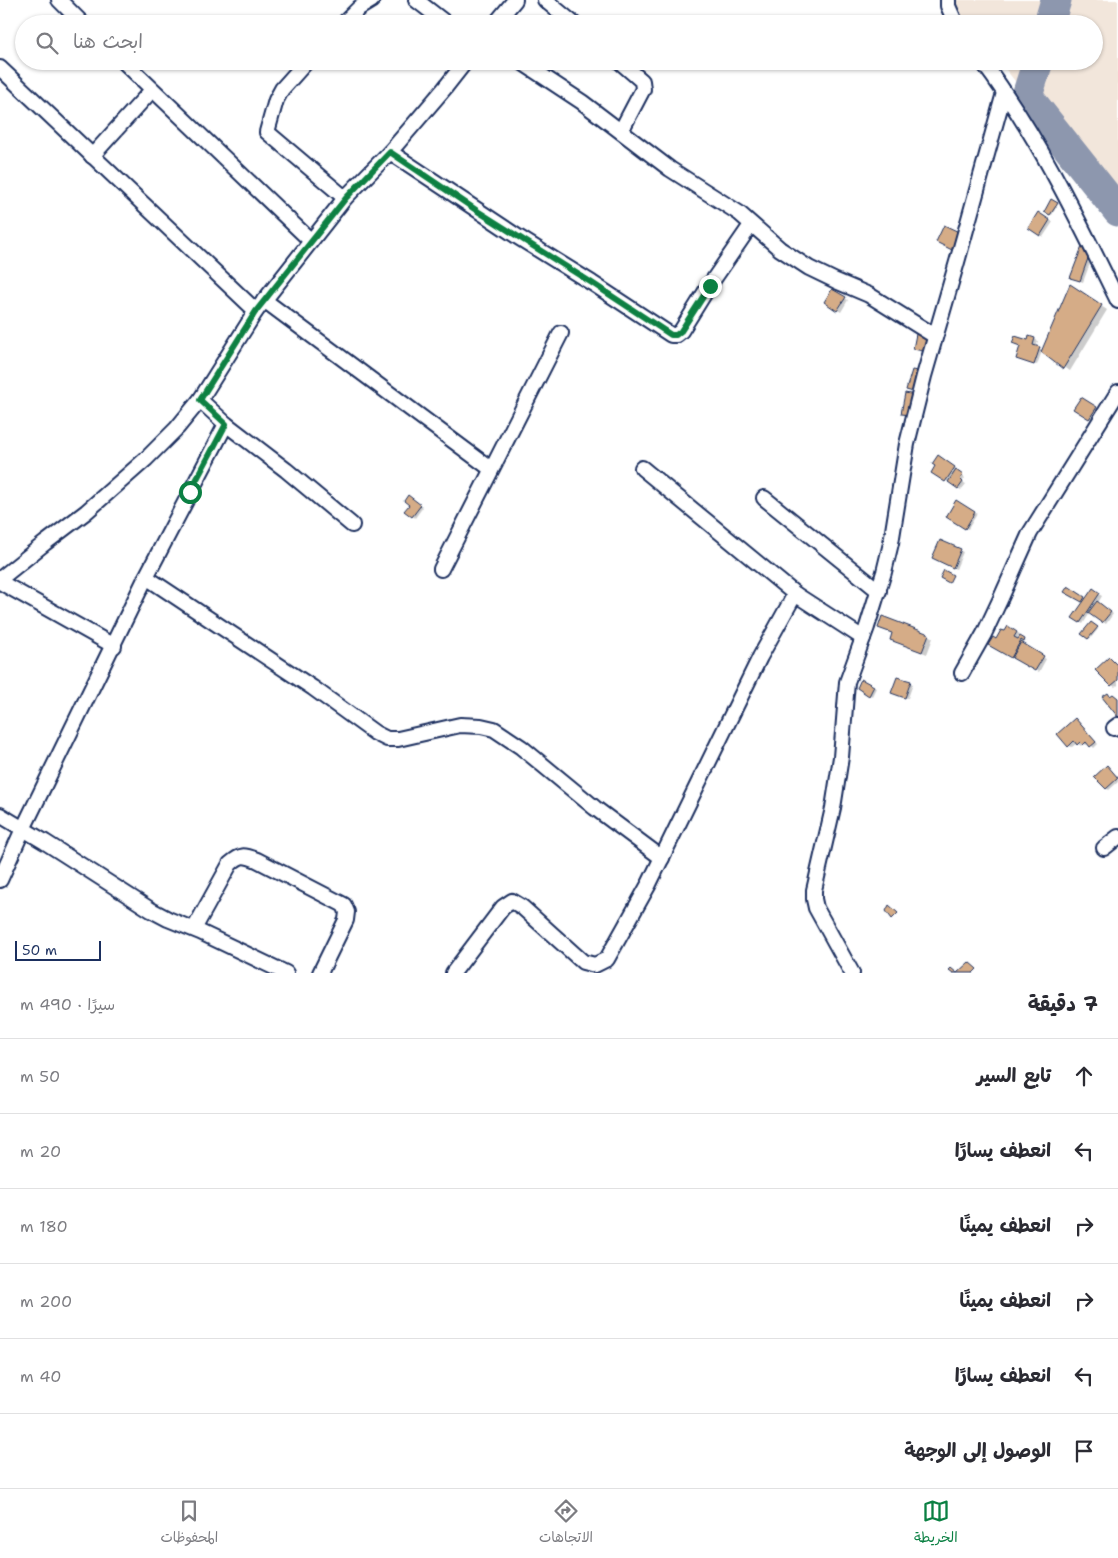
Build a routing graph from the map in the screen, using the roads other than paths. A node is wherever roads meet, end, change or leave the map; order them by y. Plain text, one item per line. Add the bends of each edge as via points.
1 (59, 0) edge
2 (372, 0) edge
3 (416, 0) edge
4 (514, 0) edge
5 (545, 0) edge
6 (948, 0) edge
7 (75, 15) edge
8 (352, 15) edge
9 (435, 15) edge
10 (502, 15) edge
11 (563, 15) edge
12 (952, 15) edge
13 (0, 68) edge
14 (132, 70) edge
15 (299, 70) edge
16 (459, 70) edge
17 (534, 70) edge
18 (629, 70) edge
19 (988, 70) edge
20 (152, 90) junction
21 (1004, 93) junction
22 (622, 131) junction
23 (390, 152) junction
24 (92, 156) junction
25 (346, 198) junction
26 (751, 226) junction
27 (311, 242) junction
28 (1118, 301) edge
29 (260, 305) junction
30 (561, 333) dead end
31 (936, 336) junction
32 (1118, 392) edge
33 (200, 400) junction
34 (226, 424) junction
35 (642, 468) dead end
36 (491, 469) junction
37 (764, 498) dead end
38 (352, 525) dead end
39 (441, 569) dead end
40 (146, 577) junction
41 (0, 581) edge
42 (879, 591) junction
43 (795, 594) junction
44 (863, 638) junction
45 (114, 646) junction
46 (962, 673) dead end
47 (0, 815) edge
48 (23, 829) junction
49 (1118, 837) edge
50 (1104, 848) dead end
51 (662, 858) junction
52 (0, 880) edge
53 (194, 929) junction
54 (286, 973) edge
55 (320, 973) edge
56 (454, 973) edge
57 (852, 973) edge

1 - 7 street
2 - 8 street
3 - 9 street
4 - 10 street
5 - 11 street
6 - 12 street
13 - 24 street
14 - 20 street
15 - 25 street via 276,100 267,132
16 - 23 street
17 - 22 street
18 - 22 street via 642,81 643,90
19 - 21 street
20 - 24 street
20 - 27 street
21 - 28 street via 1061,188
21 - 31 street
22 - 26 street via 670,169 739,213
23 - 25 street
23 - 26 street via 671,335 681,331
24 - 29 street
25 - 27 street
26 - 31 street via 809,268 869,295
27 - 29 street
29 - 33 street
29 - 36 street
30 - 36 street
31 - 42 street via 906,444 892,543
32 - 46 street via 1030,533 984,634
33 - 34 street
33 - 41 street via 146,459
34 - 38 street
34 - 40 street
35 - 43 street
36 - 39 street
37 - 42 street
40 - 45 street
40 - 51 street via 387,739 460,725 494,728
41 - 45 street
42 - 44 street
43 - 44 street
43 - 51 street via 760,657
44 - 57 street via 847,682 833,808 814,890 816,908
45 - 48 street
47 - 48 street
48 - 52 street
48 - 53 street via 151,910
49 - 50 street
51 - 56 street via 606,959 595,965 583,962 512,901 503,907
53 - 54 street
53 - 55 street via 230,864 245,856 344,905 346,920

